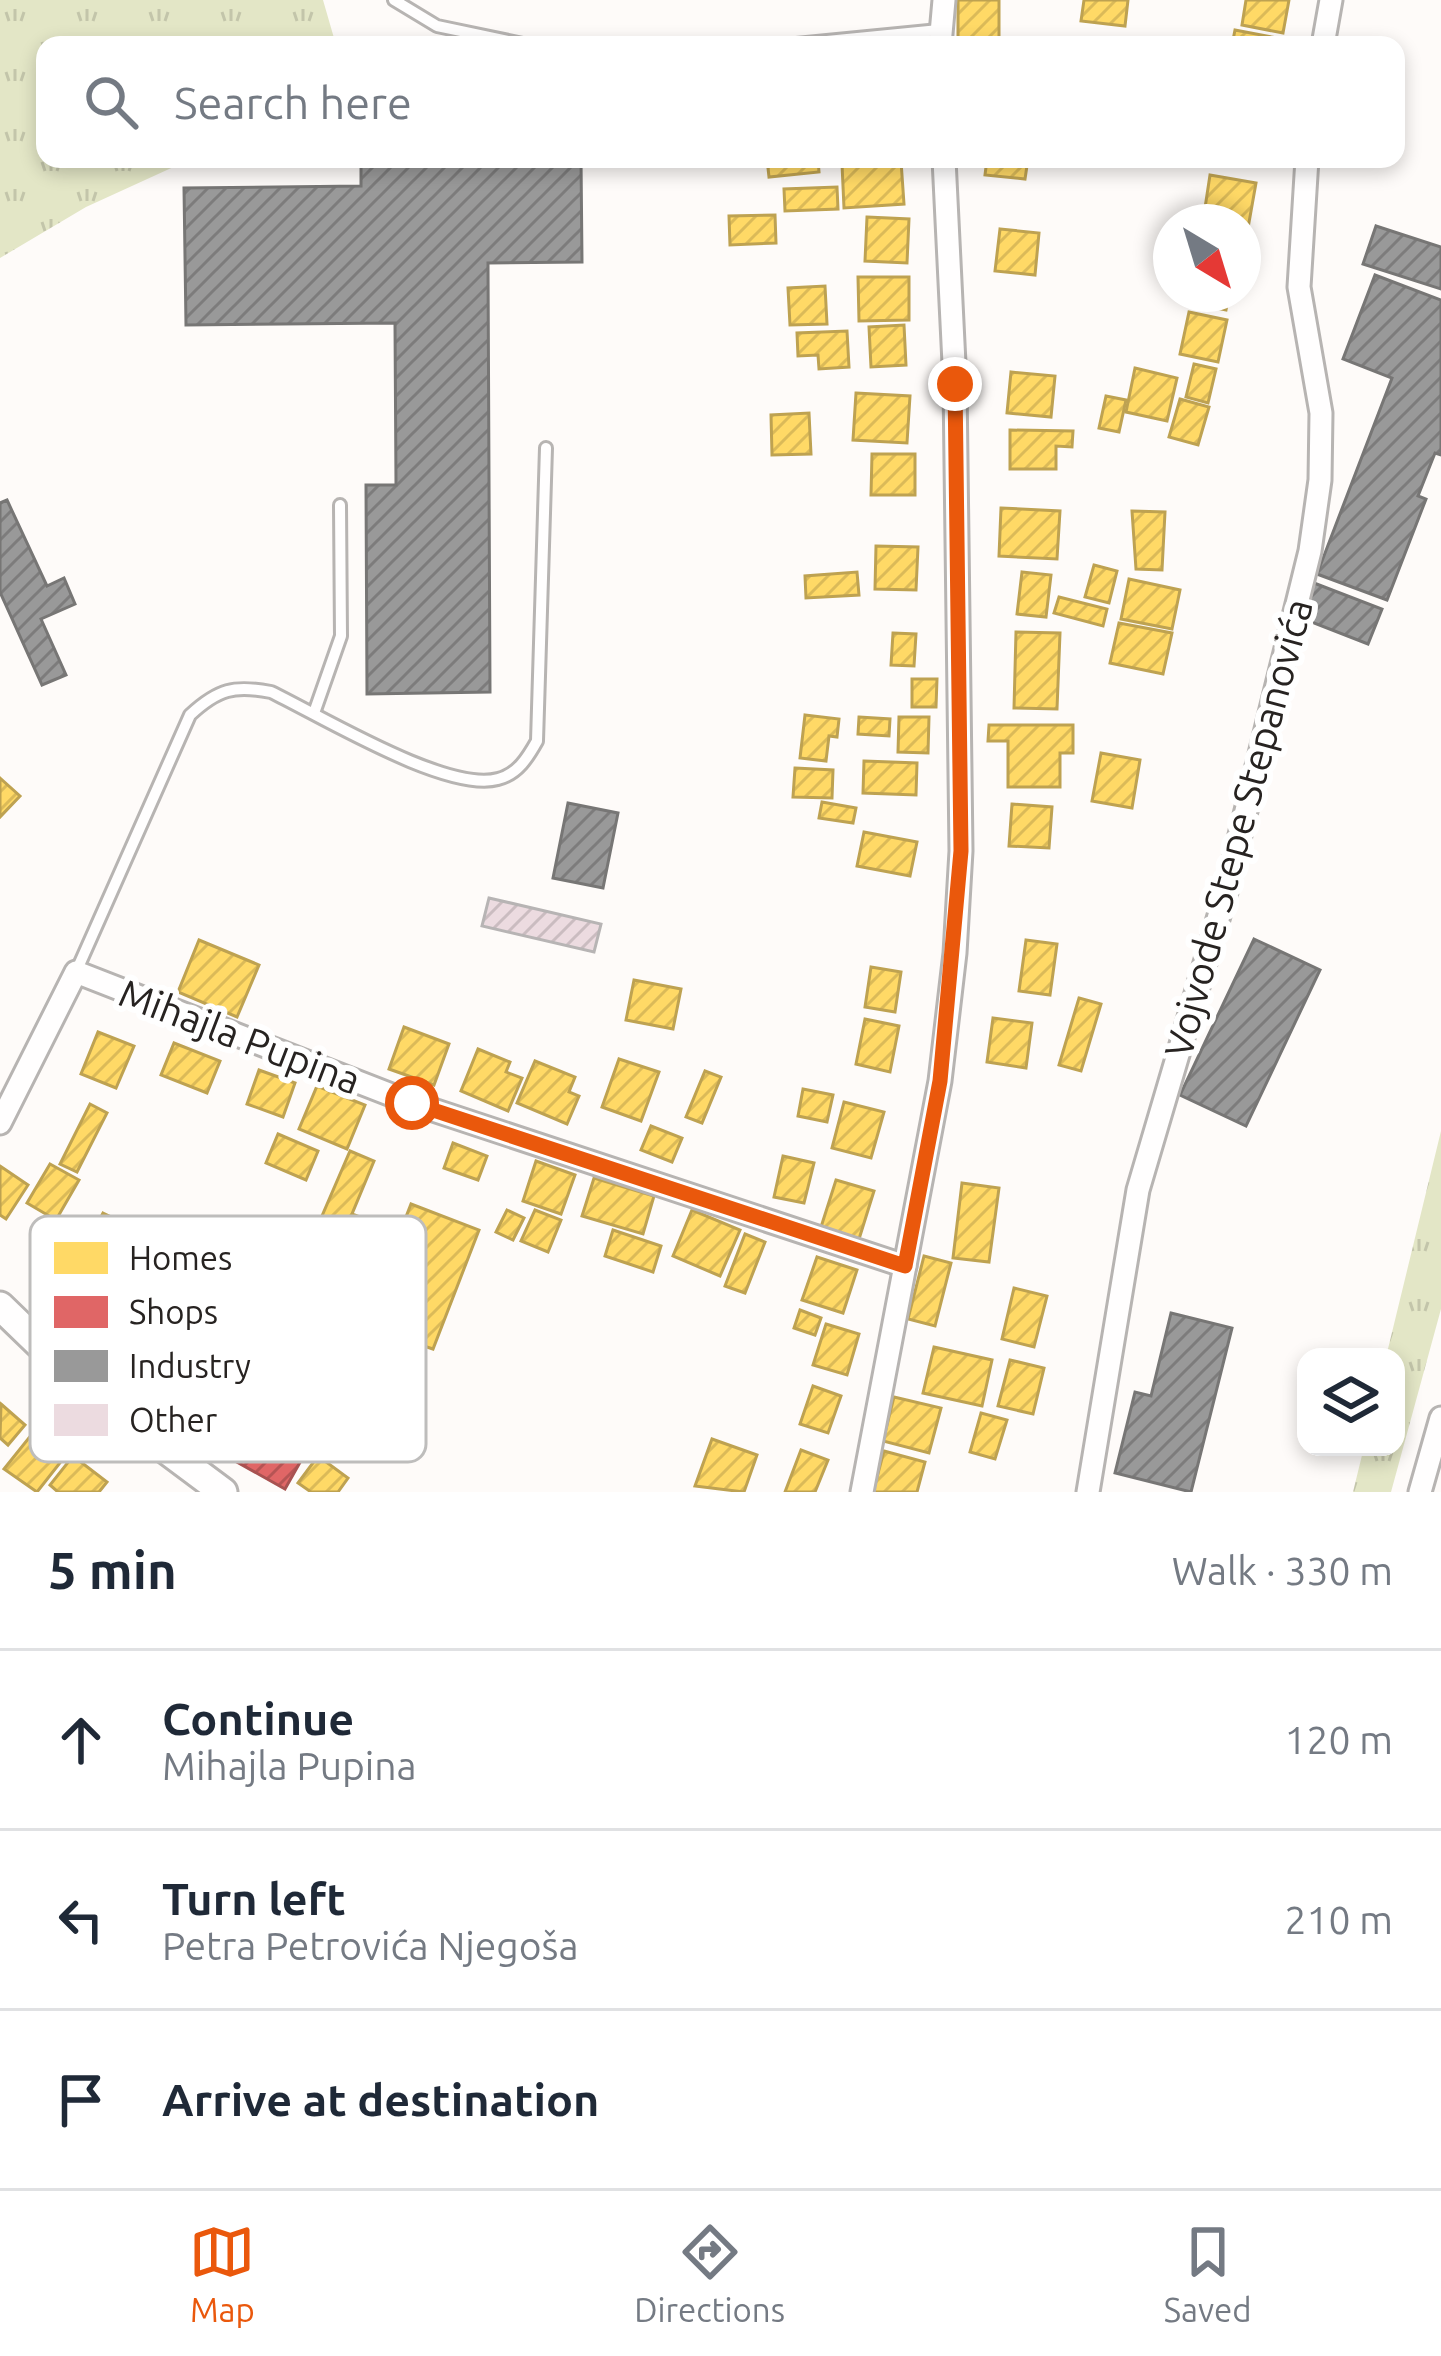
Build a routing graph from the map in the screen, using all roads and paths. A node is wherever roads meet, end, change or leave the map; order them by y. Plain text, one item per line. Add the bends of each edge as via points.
1 (394, 0) edge
2 (944, 0) edge
3 (1331, 0) edge
4 (484, 36) edge
5 (940, 36) edge
6 (1325, 36) edge
7 (944, 168) edge
8 (1306, 168) edge
9 (546, 448) dead end
10 (340, 505) dead end
11 (314, 712) junction
12 (76, 972) junction
13 (0, 1123) edge
14 (905, 1266) junction
15 (0, 1306) edge
16 (30, 1335) edge
17 (1441, 1418) edge
18 (182, 1462) edge
19 (223, 1492) edge
20 (862, 1492) edge
21 (1088, 1492) edge
22 (1420, 1492) edge

1 - 4 lane via 436,26
2 - 5 street
3 - 6 street
7 - 14 street via 961,851 940,1081
8 - 21 street, Vojvode Stepe Stepanovića via 1299,287 1321,413 1310,551 1226,892 1138,1190
9 - 11 lane via 537,740 526,762 500,779 450,777
10 - 11 lane via 341,636
11 - 12 lane via 243,687 216,691 190,715
12 - 13 street, Mihajla Pupina
12 - 14 street, Mihajla Pupina via 412,1103
14 - 20 street
15 - 16 street
17 - 22 street
18 - 19 street

